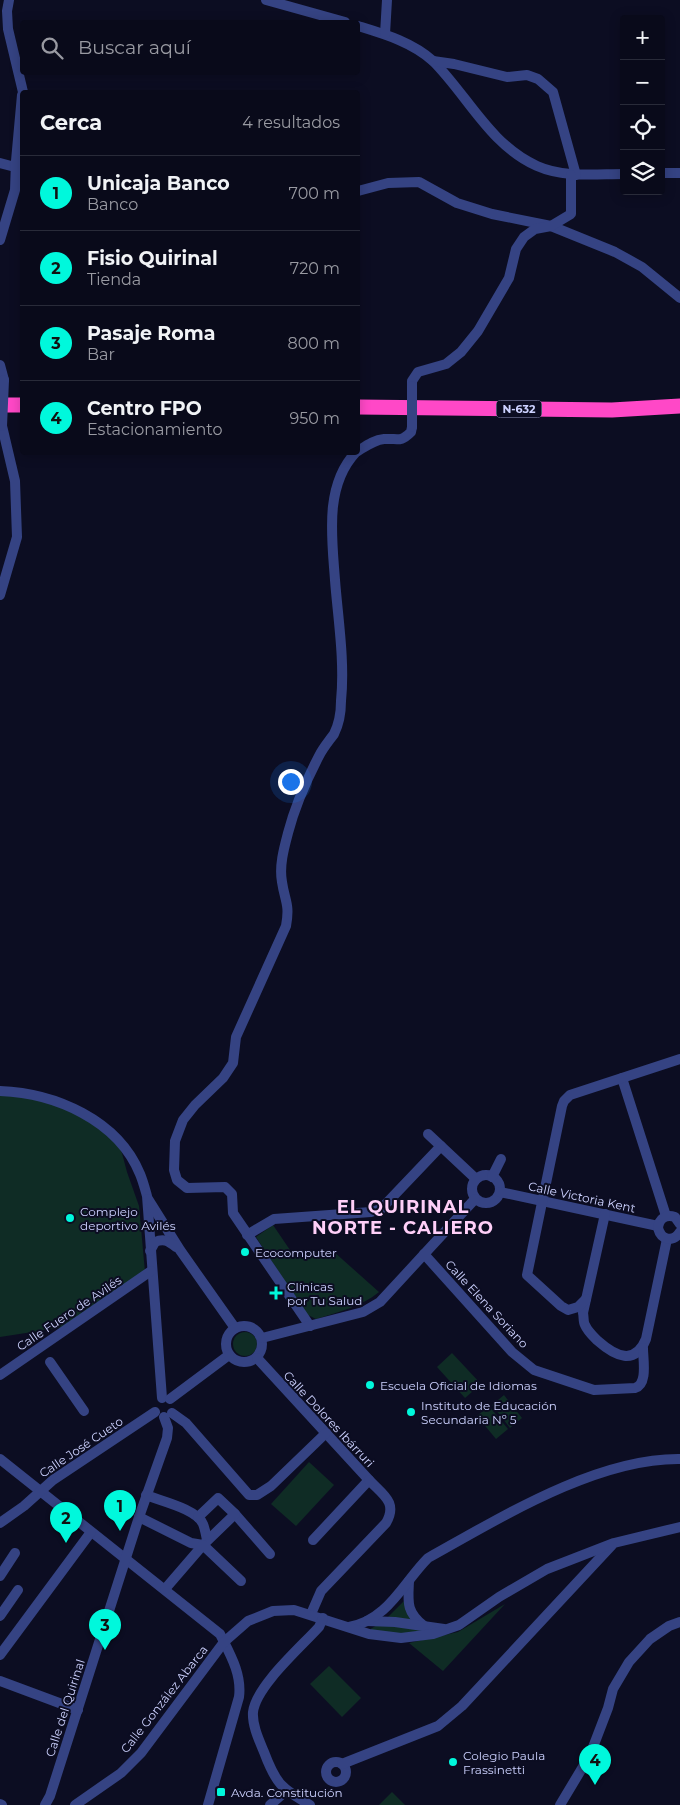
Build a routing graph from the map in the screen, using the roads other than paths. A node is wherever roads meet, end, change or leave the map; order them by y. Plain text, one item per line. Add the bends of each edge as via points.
1 (9, 0) edge
2 (266, 0) edge
3 (387, 0) edge
4 (338, 20) edge
5 (360, 27) edge
6 (385, 34) junction
7 (433, 61) junction
8 (22, 90) edge
9 (20, 121) edge
10 (0, 162) edge
11 (15, 167) junction
12 (665, 173) edge
13 (680, 173) edge
14 (620, 174) edge
15 (574, 175) junction
16 (19, 189) edge
17 (360, 190) edge
18 (550, 226) junction
19 (0, 240) edge
20 (680, 298) edge
21 (0, 366) edge
22 (0, 405) edge
23 (20, 405) edge
24 (680, 406) edge
25 (360, 407) edge
26 (360, 450) edge
27 (355, 455) edge
28 (0, 595) edge
29 (680, 1059) edge
30 (622, 1078) junction
31 (0, 1091) edge
32 (428, 1134) dead end
33 (441, 1146) junction
34 (500, 1158) dead end
35 (492, 1177) junction
36 (476, 1179) junction
37 (500, 1192) junction
38 (147, 1196) junction
39 (475, 1199) junction
40 (543, 1201) junction
41 (605, 1214) junction
42 (666, 1216) junction
43 (680, 1224) edge
44 (658, 1226) junction
45 (680, 1232) edge
46 (247, 1235) junction
47 (667, 1239) junction
48 (180, 1250) junction
49 (150, 1252) junction
50 (424, 1254) junction
51 (151, 1271) junction
52 (586, 1299) junction
53 (310, 1326) junction
54 (235, 1328) junction
55 (262, 1338) junction
56 (642, 1348) junction
57 (229, 1355) junction
58 (256, 1358) junction
59 (50, 1362) dead end
60 (0, 1374) edge
61 (166, 1398) junction
62 (84, 1411) dead end
63 (164, 1414) junction
64 (326, 1433) junction
65 (0, 1459) edge
66 (680, 1459) edge
67 (368, 1480) junction
68 (40, 1491) junction
69 (146, 1495) junction
70 (235, 1514) junction
71 (139, 1517) junction
72 (198, 1517) junction
73 (0, 1523) edge
74 (680, 1527) edge
75 (91, 1532) junction
76 (313, 1540) dead end
77 (614, 1542) junction
78 (205, 1543) junction
79 (15, 1553) dead end
80 (270, 1554) dead end
81 (577, 1556) junction
82 (126, 1559) junction
83 (586, 1574) junction
84 (0, 1576) edge
85 (409, 1580) junction
86 (241, 1581) dead end
87 (18, 1590) dead end
88 (165, 1590) junction
89 (311, 1614) junction
90 (0, 1616) edge
91 (323, 1618) junction
92 (367, 1621) junction
93 (680, 1622) edge
94 (424, 1626) junction
95 (348, 1627) junction
96 (445, 1629) junction
97 (224, 1642) junction
98 (0, 1656) edge
99 (0, 1681) edge
100 (78, 1710) junction
101 (342, 1764) dead end
102 (286, 1791) junction
103 (45, 1805) edge
104 (75, 1805) edge
105 (208, 1805) edge
106 (270, 1805) edge
107 (310, 1805) edge
108 (560, 1805) edge

1 - 8 street via 8,29
2 - 4 street
3 - 6 street
5 - 6 street
6 - 7 street via 415,48
7 - 15 street via 498,139 538,167
7 - 15 street via 507,77 527,75 538,79 553,92
9 - 11 street
10 - 11 street
11 - 16 street
12 - 13 street
14 - 15 street
15 - 18 street via 571,214
16 - 19 street
17 - 18 street via 388,183 419,182 457,203
18 - 20 street via 642,266
18 - 26 street, bridge via 524,237 516,249 510,278 478,331 461,352 446,364 418,372 412,381 411,432 405,438 384,439
21 - 28 street, bridge via 4,380 2,426 15,481 17,537
22 - 23 highway
24 - 25 highway, N-632 via 612,410
27 - 46 street via 336,491 331,525 342,669 340,718 311,771 288,833 282,858 282,881 288,911 286,926 236,1037 233,1062 223,1078 183,1120 175,1141 177,1180 187,1188 225,1187 232,1194 233,1213
29 - 30 street
30 - 40 street via 570,1095 564,1101
30 - 42 street
31 - 38 street via 40,1096 86,1114 130,1155 141,1175
32 - 33 street
33 - 36 street
33 - 46 street via 381,1209 274,1218
34 - 35 street
35 - 36 street via 485,1175
35 - 37 street via 500,1184
36 - 39 street via 472,1189
37 - 39 street via 490,1203
37 - 40 street, Calle Victoria Kent
38 - 48 street
38 - 49 street
39 - 50 street
40 - 41 street, Calle Victoria Kent
40 - 52 street via 527,1275 568,1310 578,1307
41 - 44 street, Calle Victoria Kent
41 - 52 street
42 - 43 street via 675,1217
42 - 44 street
44 - 47 street via 659,1234
45 - 47 street
46 - 53 street
47 - 56 street
48 - 49 street via 162,1239 155,1242
48 - 54 street
49 - 51 street
50 - 53 street via 380,1302 362,1312
50 - 56 street, Calle Elena Soriano via 512,1352 534,1370 594,1390 635,1388 642,1384
51 - 60 street, Calle Fuero de Avilés
51 - 61 street
52 - 56 street via 584,1324 590,1334 616,1354 636,1354
53 - 55 street
54 - 55 street via 254,1328
54 - 57 street via 226,1343
55 - 58 street via 262,1348
57 - 58 street via 242,1363
57 - 61 street
58 - 64 street, Calle Dolores Ibárruri
59 - 62 street
61 - 63 street, Calle del Quirinal via 174,1406
61 - 63 street via 154,1405
63 - 64 street via 186,1423 249,1495 257,1495 271,1486
63 - 68 street, Calle José Cueto
63 - 69 street, Calle del Quirinal via 167,1438
64 - 67 street, Calle Dolores Ibárruri
65 - 68 street
66 - 85 street via 645,1461 558,1489 428,1558
67 - 76 street, Calle Dolores Ibárruri
67 - 89 street via 391,1505 391,1513 321,1591
68 - 73 street, Calle José Cueto
68 - 75 street
69 - 71 street, Calle del Quirinal
69 - 72 street
70 - 72 street via 218,1498
70 - 78 street
70 - 80 street
71 - 78 street via 191,1543
71 - 82 street, Calle del Quirinal
72 - 78 street via 203,1524
74 - 77 street, Calle González Abarca
75 - 82 street
75 - 98 street
77 - 81 street, Calle González Abarca
77 - 83 street
78 - 86 street
78 - 88 street
79 - 84 street
81 - 83 street
81 - 96 street, Calle González Abarca via 499,1597 459,1625
82 - 88 street
82 - 100 street, Calle del Quirinal
83 - 101 street via 462,1706 438,1726
85 - 92 street via 397,1597
85 - 94 street via 409,1606 415,1619
87 - 90 street
88 - 97 street via 220,1634
89 - 91 street, Calle González Abarca
89 - 97 street, Calle González Abarca via 273,1610 248,1621
91 - 95 street, Calle González Abarca
91 - 102 street via 319,1627 268,1682 253,1713 256,1732 272,1775
92 - 94 street
92 - 95 street
93 - 108 street via 650,1639 629,1662 613,1689 590,1755
94 - 96 street
95 - 96 street, Calle González Abarca via 369,1634 401,1638
97 - 104 street, Calle González Abarca via 141,1753 121,1773
97 - 105 street via 241,1685
99 - 100 street
100 - 103 street, Calle del Quirinal
102 - 106 street
102 - 107 street

